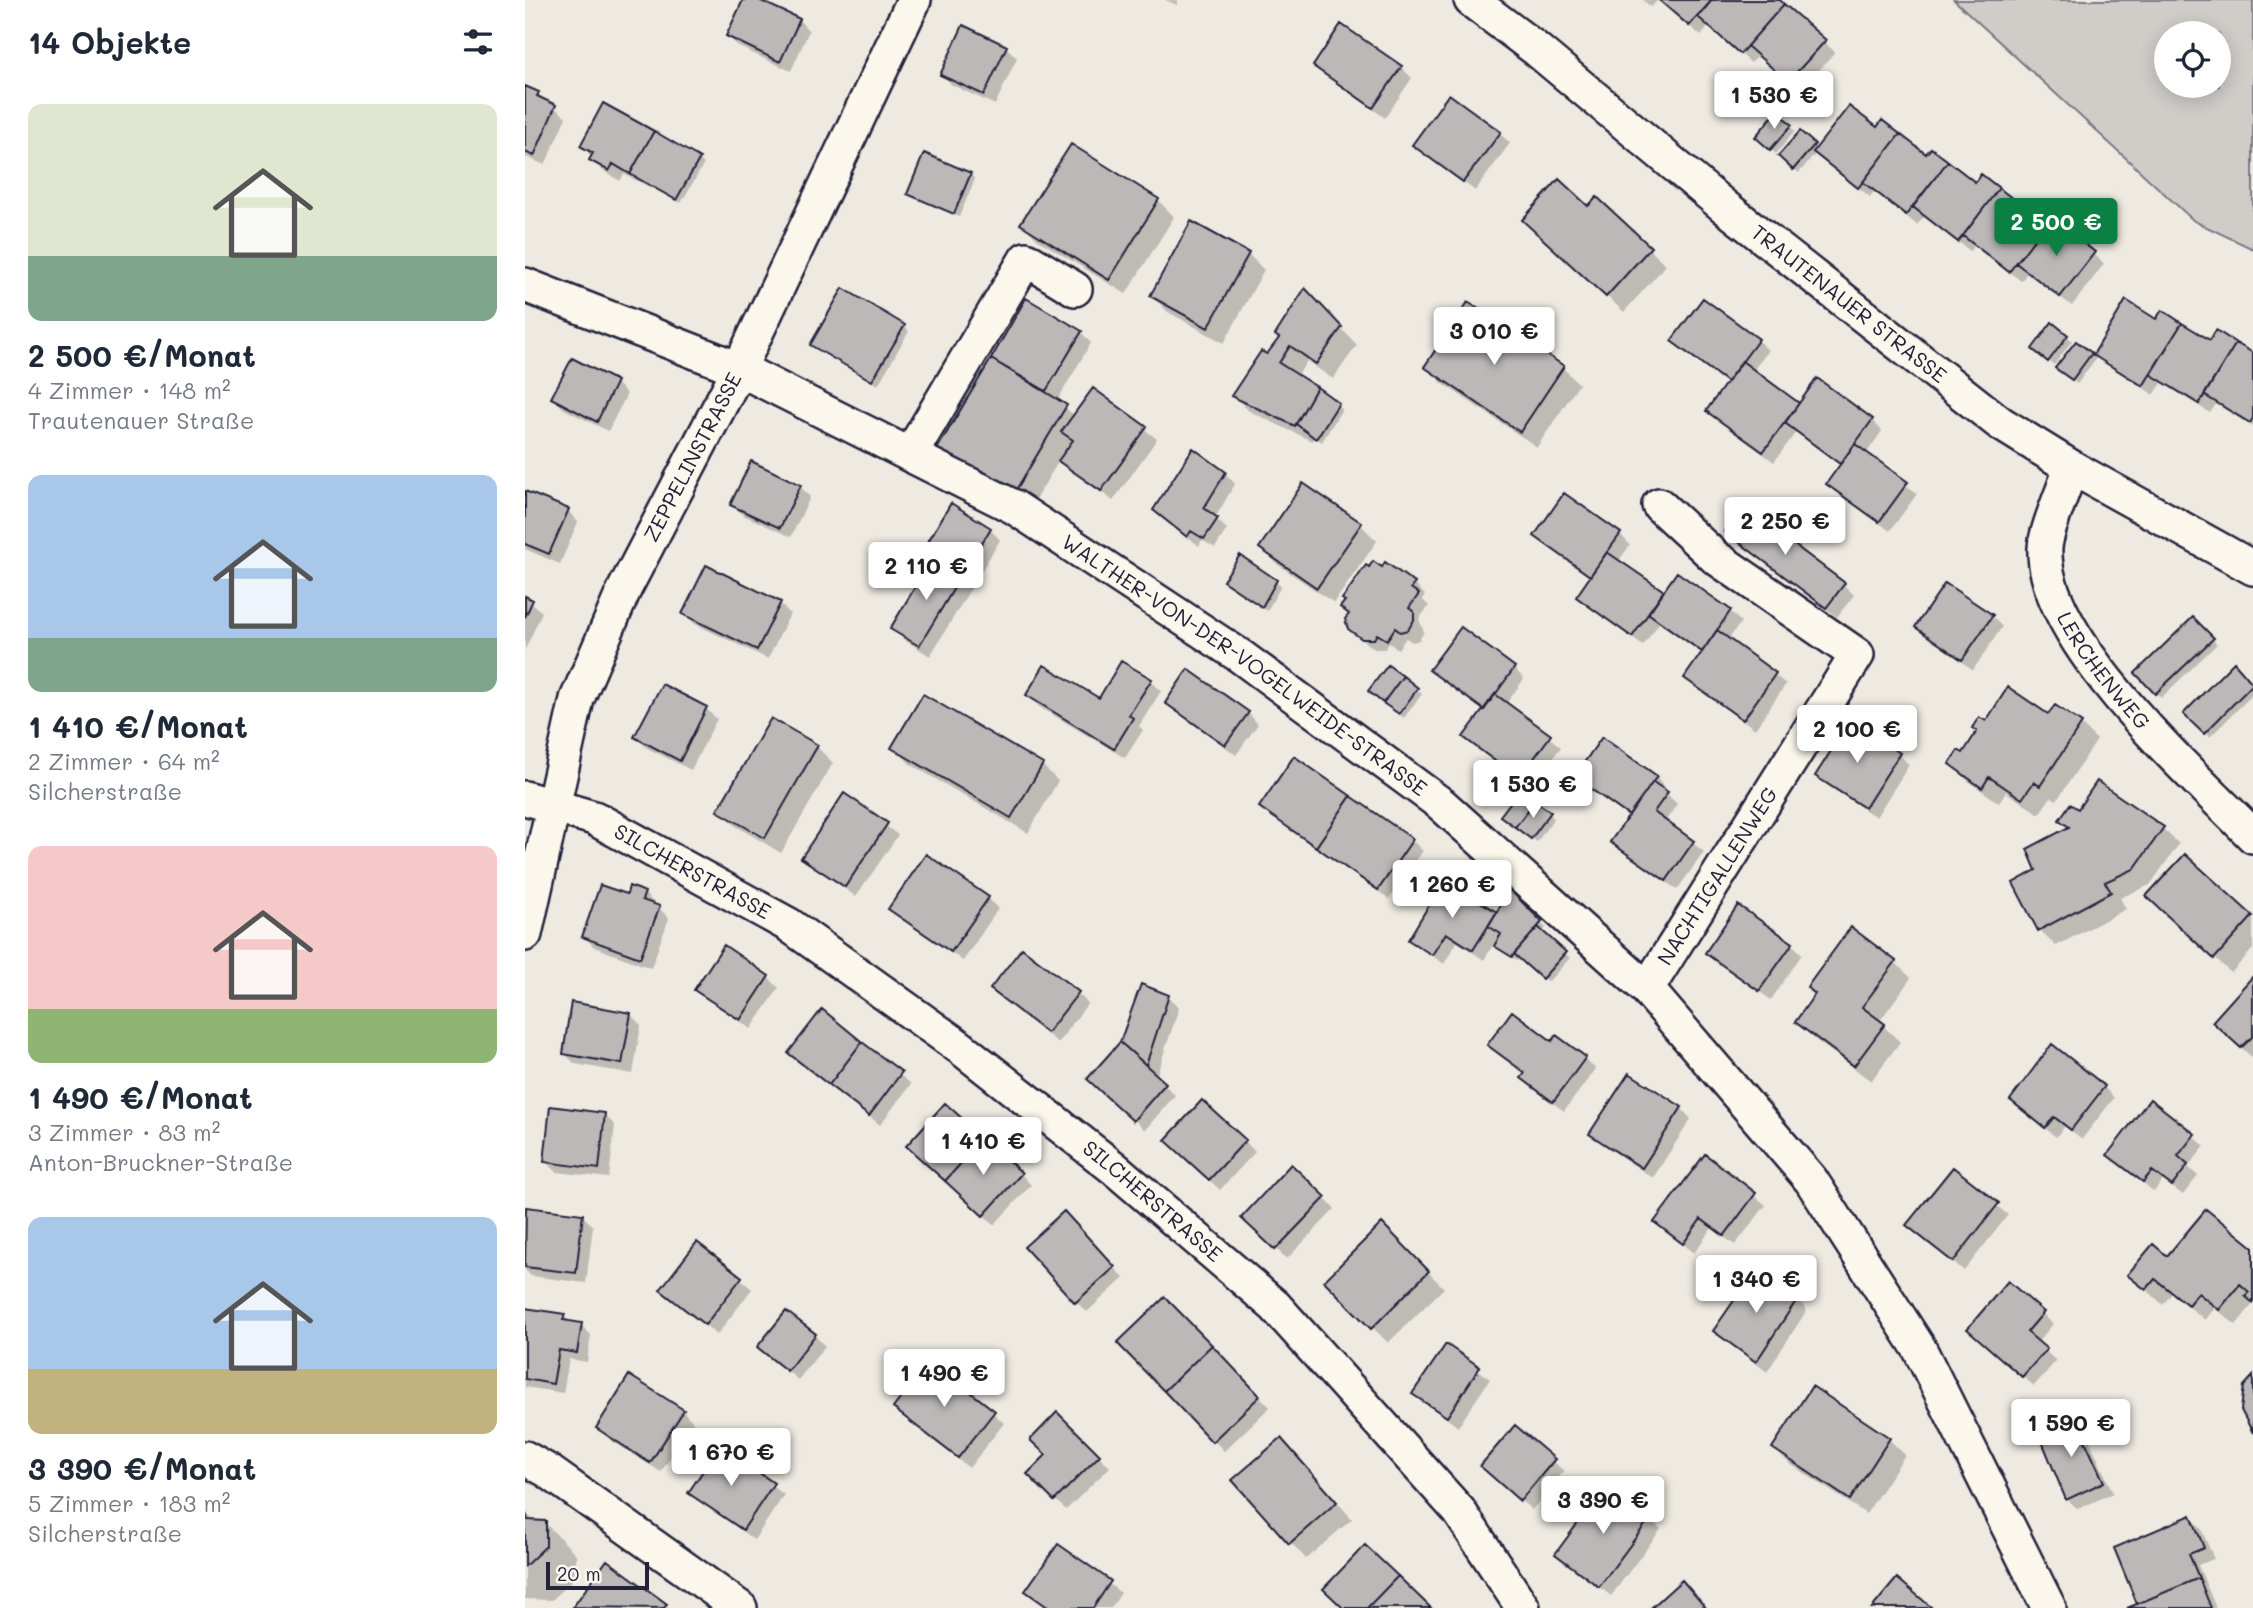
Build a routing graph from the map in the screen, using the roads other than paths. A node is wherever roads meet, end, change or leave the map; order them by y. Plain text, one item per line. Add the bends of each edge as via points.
1 (915, 0) edge
2 (1471, 0) edge
3 (525, 285) edge
4 (1075, 289) dead end
5 (739, 369) junction
6 (910, 454) junction
7 (2071, 467) junction
8 (1659, 505) dead end
9 (2253, 568) edge
10 (540, 801) edge
11 (2253, 836) edge
12 (525, 934) edge
13 (1647, 989) junction
14 (525, 1458) edge
15 (740, 1608) edge
16 (1523, 1608) edge
17 (2049, 1608) edge

1 - 5 street, ZEPPELINSTRASSE
2 - 7 street, TRAUTENAUER STRASSE via 2000,423
3 - 5 street, WALTHER-VON-DER-VOGELWEIDE-STRASSE
4 - 6 street via 1026,259
5 - 6 street, WALTHER-VON-DER-VOGELWEIDE-STRASSE
5 - 10 street, ZEPPELINSTRASSE via 624,590
6 - 13 street, WALTHER-VON-DER-VOGELWEIDE-STRASSE via 1014,507 1240,656 1441,804
7 - 9 street, TRAUTENAUER STRASSE
7 - 11 street, LERCHENWEG via 2045,547 2049,579 2065,621 2098,671
8 - 13 street, NACHTIGALLENWEG via 1716,557 1857,655
10 - 12 street, ZEPPELINSTRASSE
10 - 16 street, SILCHERSTRASSE via 594,818 789,925 961,1048 1114,1168 1275,1306 1459,1511
13 - 17 street, WALTHER-VON-DER-VOGELWEIDE-STRASSE via 1811,1180 1919,1348
14 - 15 street

